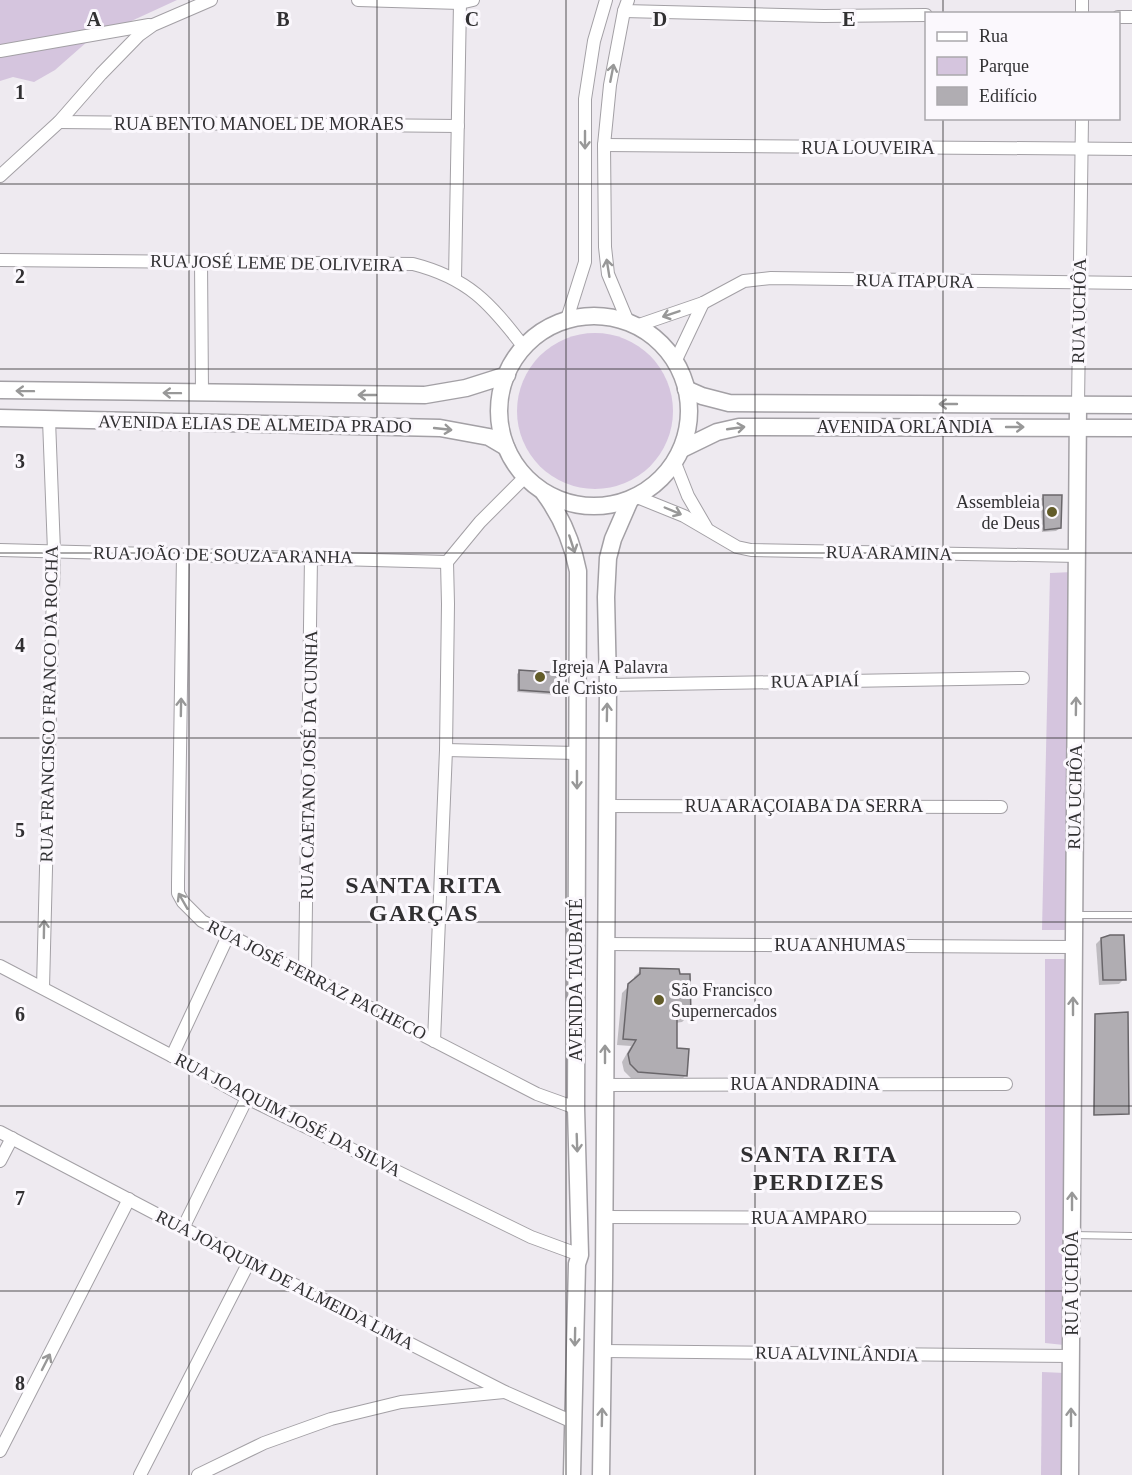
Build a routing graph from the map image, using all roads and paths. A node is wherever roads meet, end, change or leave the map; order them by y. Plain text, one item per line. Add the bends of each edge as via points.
1 (211, 0) edge
2 (358, 0) edge
3 (473, 0) edge
4 (606, 0) edge
5 (460, 3) junction
6 (626, 6) edge
7 (925, 15) edge
8 (153, 25) junction
9 (0, 51) edge
10 (1082, 120) edge
11 (59, 122) junction
12 (458, 126) junction
13 (604, 145) junction
14 (1082, 148) junction
15 (1132, 149) edge
16 (0, 176) edge
17 (0, 260) edge
18 (201, 261) junction
19 (455, 279) junction
20 (1080, 283) junction
21 (1132, 283) edge
22 (703, 303) junction
23 (567, 319) junction
24 (633, 324) junction
25 (524, 346) junction
26 (675, 362) junction
27 (507, 375) junction
28 (686, 389) junction
29 (0, 390) edge
30 (202, 393) junction
31 (1078, 405) junction
32 (1132, 405) edge
33 (0, 418) edge
34 (48, 420) junction
35 (1078, 427) junction
36 (1132, 428) edge
37 (506, 447) junction
38 (678, 456) junction
39 (525, 477) junction
40 (544, 493) junction
41 (634, 498) junction
42 (706, 528) junction
43 (0, 550) edge
44 (54, 551) junction
45 (183, 555) junction
46 (1078, 556) junction
47 (311, 557) junction
48 (447, 562) junction
49 (1023, 678) dead end
50 (608, 685) junction
51 (446, 750) junction
52 (577, 753) junction
53 (606, 806) junction
54 (1001, 807) dead end
55 (576, 871) junction
56 (605, 872) junction
57 (1074, 915) junction
58 (1132, 915) edge
59 (228, 936) junction
60 (606, 944) junction
61 (1074, 947) junction
62 (0, 966) edge
63 (305, 973) junction
64 (43, 988) junction
65 (434, 1041) junction
66 (172, 1056) junction
67 (1006, 1084) dead end
68 (605, 1085) junction
69 (247, 1098) junction
70 (576, 1108) junction
71 (0, 1132) edge
72 (12, 1138) junction
73 (0, 1161) edge
74 (129, 1199) junction
75 (604, 1217) junction
76 (1014, 1218) dead end
77 (183, 1228) junction
78 (1072, 1235) junction
79 (1132, 1236) edge
80 (604, 1253) junction
81 (580, 1256) junction
82 (249, 1262) junction
83 (577, 1275) junction
84 (604, 1278) junction
85 (604, 1351) junction
86 (1071, 1356) junction
87 (505, 1392) junction
88 (573, 1422) junction
89 (0, 1451) edge
90 (140, 1475) edge
91 (198, 1475) edge
92 (572, 1475) edge
93 (601, 1475) edge
94 (1070, 1475) edge

1 - 8 street
2 - 5 street
3 - 5 street
4 -> 23 street via 594,41 585,99 585,262
5 - 12 street
6 - 7 street via 824,16
13 -> 6 street via 610,85
8 - 9 street
8 - 11 street via 120,54
10 - 14 street, RUA UCHÔA
11 - 12 street, RUA BENTO MANOEL DE MORAES
11 - 16 street
12 - 19 street
13 - 14 street, RUA LOUVEIRA
24 -> 13 street via 608,274
14 - 15 street, RUA LOUVEIRA
14 - 20 street, RUA UCHÔA
17 - 18 street, RUA JOSÉ LEME DE OLIVEIRA
18 - 19 street, RUA JOSÉ LEME DE OLIVEIRA via 413,264
18 - 30 street
19 - 25 street, RUA JOSÉ LEME DE OLIVEIRA via 497,313
20 - 21 street, RUA ITAPURA
20 - 22 street, RUA ITAPURA via 771,278 744,281
20 - 31 street, RUA UCHÔA
22 -> 24 street, RUA ITAPURA
22 - 26 street
23 - 24 street via 605,316
23 - 25 street via 542,331
24 - 26 street via 658,340
25 - 27 street
26 - 28 street
27 -> 30 street, AVENIDA ELIAS DE ALMEIDA PRADO via 425,395
27 - 37 street via 501,389 499,414
31 -> 28 street, AVENIDA ORLÂNDIA via 729,403
28 - 38 street via 689,418
30 -> 29 street, AVENIDA ELIAS DE ALMEIDA PRADO
31 - 32 street, AVENIDA ORLÂNDIA
31 - 35 street, RUA UCHÔA
33 - 34 street, AVENIDA ELIAS DE ALMEIDA PRADO
34 -> 37 street, AVENIDA ELIAS DE ALMEIDA PRADO via 440,428 489,437
34 - 44 street, RUA FRANCISCO FRANCO DA ROCHA
35 - 36 street, AVENIDA ORLÂNDIA
38 -> 35 street, AVENIDA ORLÂNDIA via 717,432 739,426
35 - 46 street, RUA UCHÔA
37 - 39 street
38 - 41 street via 660,481
38 - 42 street, RUA ARAMINA via 688,496
39 - 40 street
39 - 48 street
40 - 41 street via 570,504 597,507
40 -> 52 street, AVENIDA TAUBATÉ via 559,513 574,547 578,571
41 -> 42 street, RUA ARAMINA
41 - 50 street, AVENIDA TAUBATÉ via 608,558
42 - 46 street, RUA ARAMINA via 737,547 752,550
43 - 44 street, RUA JOÃO DE SOUZA ARANHA
44 - 45 street, RUA JOÃO DE SOUZA ARANHA
64 -> 44 street, RUA FRANCISCO FRANCO DA ROCHA
45 - 47 street, RUA JOÃO DE SOUZA ARANHA
59 -> 45 street, RUA JOSÉ FERRAZ PACHECO via 188,909 178,893
57 -> 46 street, RUA UCHÔA
47 - 48 street, RUA JOÃO DE SOUZA ARANHA
47 - 63 street, RUA CAETANO JOSÉ DA CUNHA
48 - 51 street
49 - 50 street, RUA APIAÍ
53 -> 50 street, AVENIDA TAUBATÉ
51 - 52 street
51 - 65 street
52 -> 55 street, AVENIDA TAUBATÉ
53 - 54 street, RUA ARAÇOIABA DA SERRA
53 - 56 street, AVENIDA TAUBATÉ
55 - 56 street
55 - 70 street, AVENIDA TAUBATÉ
56 - 60 street, AVENIDA TAUBATÉ
57 - 58 lane
57 - 61 street, RUA UCHÔA
59 - 63 street, RUA JOSÉ FERRAZ PACHECO
59 - 66 street
60 - 61 street, RUA ANHUMAS
68 -> 60 street, AVENIDA TAUBATÉ
78 -> 61 street, RUA UCHÔA
62 - 64 street, RUA JOAQUIM JOSÉ DA SILVA
63 - 65 street, RUA JOSÉ FERRAZ PACHECO
64 - 66 street, RUA JOAQUIM JOSÉ DA SILVA
65 - 70 street, RUA JOSÉ FERRAZ PACHECO via 537,1094
66 - 69 street, RUA JOAQUIM JOSÉ DA SILVA
67 - 68 street, RUA ANDRADINA
68 - 75 street, AVENIDA TAUBATÉ
69 - 77 street
69 - 81 street, RUA JOAQUIM JOSÉ DA SILVA via 531,1237
70 -> 81 street, AVENIDA TAUBATÉ
71 - 72 street, RUA JOAQUIM DE ALMEIDA LIMA
72 - 73 street
72 - 74 street, RUA JOAQUIM DE ALMEIDA LIMA
74 - 77 street, RUA JOAQUIM DE ALMEIDA LIMA
89 -> 74 street
75 - 76 street, RUA AMPARO
75 - 80 street, AVENIDA TAUBATÉ
77 - 82 street, RUA JOAQUIM DE ALMEIDA LIMA
78 - 79 lane
78 - 86 street, RUA UCHÔA
80 - 81 street
80 - 84 street, AVENIDA TAUBATÉ
81 - 83 street, AVENIDA TAUBATÉ
82 - 87 street, RUA JOAQUIM DE ALMEIDA LIMA
82 - 90 street
83 - 84 street
83 -> 88 street, AVENIDA TAUBATÉ
84 - 85 street, AVENIDA TAUBATÉ
85 - 86 street, RUA ALVINLÂNDIA
93 -> 85 street, AVENIDA TAUBATÉ
94 -> 86 street, RUA UCHÔA
87 - 88 street, RUA JOAQUIM DE ALMEIDA LIMA
87 - 91 street via 401,1402 331,1419 264,1443
88 - 92 street, AVENIDA TAUBATÉ

